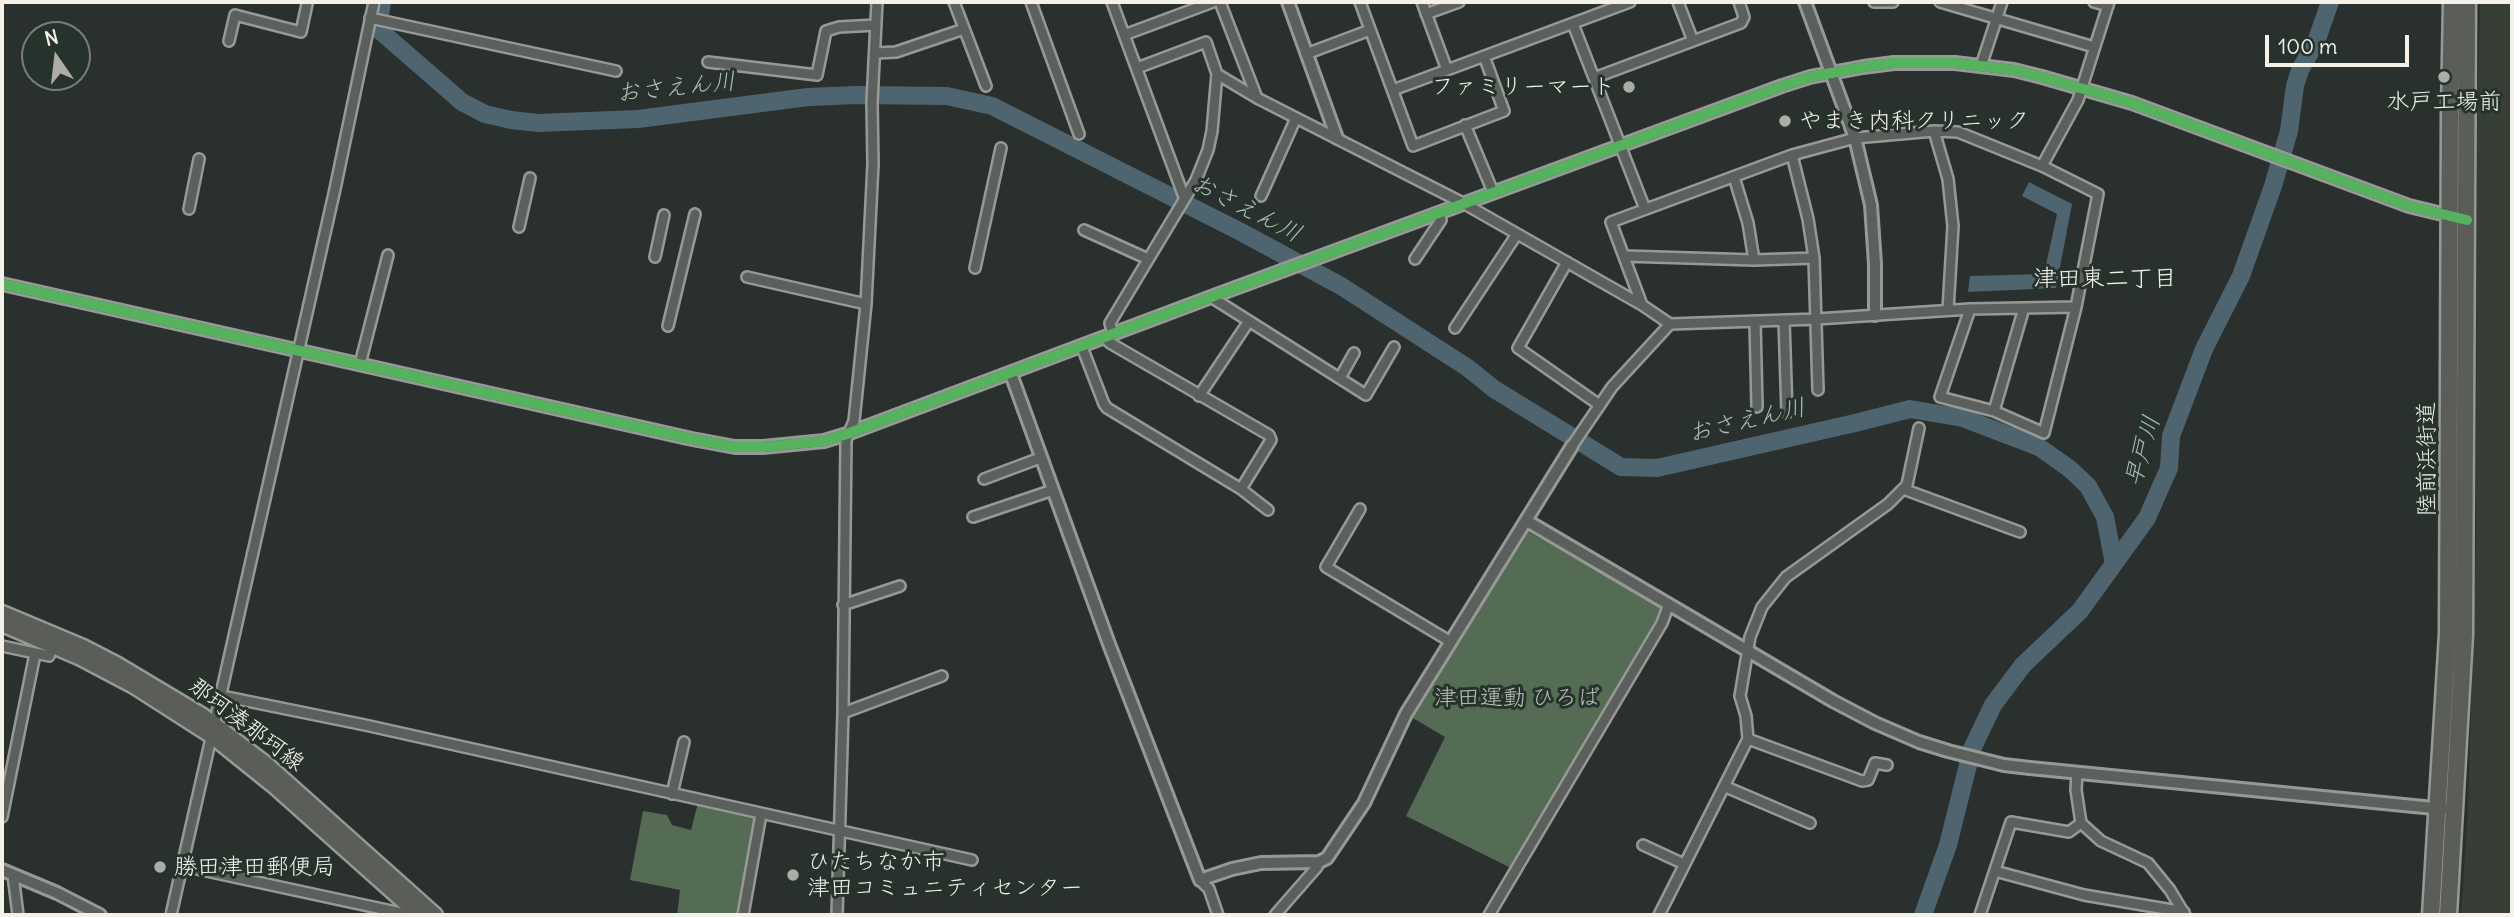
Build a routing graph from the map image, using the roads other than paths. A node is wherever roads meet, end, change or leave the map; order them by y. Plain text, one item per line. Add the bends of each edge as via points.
1 (374, 2) edge
2 (877, 2) edge
3 (954, 2) edge
4 (1031, 2) edge
5 (1112, 2) edge
6 (1213, 2) edge
7 (1220, 2) edge
8 (1287, 2) edge
9 (1360, 2) edge
10 (1422, 2) edge
11 (1459, 2) edge
12 (1630, 2) edge
13 (1678, 2) edge
14 (1739, 2) edge
15 (1805, 2) edge
16 (1874, 2) edge
17 (1893, 2) edge
18 (1940, 2) edge
19 (2002, 2) edge
20 (2094, 2) edge
21 (2452, 2) edge
22 (2467, 2) edge
23 (2108, 4) edge
24 (307, 5) dead end
25 (1426, 14) junction
26 (370, 18) junction
27 (1996, 18) junction
28 (1573, 24) junction
29 (876, 25) junction
30 (964, 29) junction
31 (1370, 30) junction
32 (1124, 35) junction
33 (229, 41) dead end
34 (1692, 41) junction
35 (2094, 47) junction
36 (875, 53) junction
37 (1306, 54) junction
38 (1484, 56) junction
39 (708, 62) dead end
40 (1981, 66) junction
41 (1137, 68) junction
42 (1447, 70) junction
43 (616, 72) dead end
44 (1832, 73) junction
45 (1217, 74) junction
46 (1594, 78) junction
47 (986, 86) dead end
48 (2081, 88) junction
49 (1393, 90) junction
50 (1256, 98) junction
51 (1296, 118) junction
52 (1465, 125) junction
53 (1934, 131) junction
54 (1079, 134) dead end
55 (1337, 138) junction
56 (1855, 138) junction
57 (1620, 146) junction
58 (1001, 148) dead end
59 (1792, 155) junction
60 (199, 159) dead end
61 (2042, 166) junction
62 (530, 177) dead end
63 (1734, 177) junction
64 (1493, 192) junction
65 (1261, 196) dead end
66 (1184, 197) junction
67 (1463, 204) junction
68 (189, 209) dead end
69 (1645, 209) junction
70 (695, 214) dead end
71 (1439, 214) junction
72 (664, 215) dead end
73 (2450, 217) junction
74 (2467, 220) junction
75 (519, 227) dead end
76 (1084, 230) dead end
77 (1517, 234) junction
78 (388, 255) dead end
79 (1624, 256) junction
80 (655, 257) dead end
81 (1814, 258) junction
82 (1148, 259) junction
83 (1415, 259) dead end
84 (1754, 260) junction
85 (1567, 262) junction
86 (975, 268) dead end
87 (747, 277) dead end
88 (2, 284) edge
89 (1211, 297) junction
90 (866, 304) junction
91 (1642, 305) junction
92 (2076, 307) junction
93 (2024, 308) junction
94 (1970, 309) junction
95 (1948, 310) junction
96 (1875, 315) junction
97 (1817, 319) junction
98 (1784, 320) junction
99 (1249, 321) junction
100 (1755, 321) junction
101 (1670, 324) junction
102 (668, 326) dead end
103 (1455, 328) dead end
104 (1109, 336) junction
105 (1082, 347) junction
106 (1394, 347) dead end
107 (297, 350) junction
108 (1354, 354) dead end
109 (360, 364) junction
110 (1011, 374) junction
111 (1340, 378) junction
112 (1818, 390) dead end
113 (1199, 396) junction
114 (1598, 404) junction
115 (1756, 407) dead end
116 (1994, 411) junction
117 (1787, 413) dead end
118 (1919, 428) dead end
119 (847, 434) junction
120 (1572, 446) joint
121 (1040, 458) junction
122 (984, 479) dead end
123 (1241, 489) junction
124 (1903, 489) junction
125 (1053, 490) junction
126 (1360, 509) dead end
127 (1268, 510) dead end
128 (973, 517) dead end
129 (1527, 521) junction
130 (2020, 532) dead end
131 (900, 586) dead end
132 (1669, 604) junction
133 (844, 605) junction
134 (2, 613) edge
135 (2, 624) edge
136 (1451, 642) junction
137 (2, 646) edge
138 (53, 646) junction
139 (1747, 651) junction
140 (35, 654) junction
141 (942, 676) dead end
142 (222, 696) junction
143 (843, 713) junction
144 (214, 730) junction
145 (1748, 739) junction
146 (684, 742) dead end
147 (1887, 765) dead end
148 (6, 770) edge
149 (2077, 773) junction
150 (1726, 787) junction
151 (672, 794) junction
152 (2446, 809) junction
153 (761, 814) junction
154 (2, 817) edge
155 (1810, 823) dead end
156 (2081, 823) junction
157 (839, 829) junction
158 (1643, 845) dead end
159 (972, 860) dead end
160 (1318, 862) junction
161 (1684, 864) junction
162 (183, 866) junction
163 (1995, 871) junction
164 (7, 873) edge
165 (1200, 880) junction
166 (416, 913) edge
167 (2184, 914) edge
168 (18, 915) edge
169 (100, 915) edge
170 (171, 915) edge
171 (435, 915) edge
172 (743, 915) edge
173 (837, 915) edge
174 (1218, 915) edge
175 (1276, 915) edge
176 (1489, 915) edge
177 (1659, 915) edge
178 (1980, 915) edge
179 (2431, 915) edge
180 (2448, 915) edge

1 - 26 street
2 - 29 street
3 - 30 street
4 - 54 street
5 - 32 street
6 - 32 street
7 - 50 street
8 - 37 street
9 - 31 street
10 - 25 street
11 - 25 street
12 - 28 street
13 - 34 street
14 - 34 street via 1744,17 1741,23
15 - 44 street
16 - 17 street
18 - 27 street
19 - 27 street
20 - 23 street
21 - 73 highway, 陸前浜街道
22 - 74 highway, 陸前浜街道
23 - 35 street
24 - 33 street via 301,32 235,15
25 - 42 street
26 - 43 street
26 - 107 street
27 - 35 street
27 - 40 street
28 - 38 street
28 - 46 street
29 - 36 street
29 - 39 street via 838,26 826,31 817,75
30 - 36 street via 896,52
30 - 47 street
31 - 37 street
31 - 49 street
32 - 41 street
34 - 46 street
35 - 48 street
36 - 90 street
37 - 55 street
38 - 42 street
38 - 52 street via 1504,111
40 - 44 street via 1894,63
40 - 48 street
41 - 45 street via 1206,42
41 - 66 street
42 - 49 street
44 - 56 street
44 - 57 street via 1782,86
45 - 50 street
45 - 66 street via 1208,150
46 - 57 street
48 - 61 street
48 - 73 street
49 - 52 street via 1413,146
50 - 51 street
51 - 55 street
51 - 65 street
52 - 64 street
53 - 56 street
53 - 61 street via 1958,132
53 - 95 street via 1948,179 1952,226
55 - 67 street
56 - 59 street
56 - 96 street via 1871,205
57 - 64 street
57 - 69 street
58 - 86 street
59 - 63 street
59 - 81 street
60 - 68 street
61 - 92 street via 2098,194
62 - 75 street
63 - 69 street
63 - 84 street
64 - 67 street
66 - 82 street
67 - 71 street
67 - 77 street
69 - 79 street via 1611,222
70 - 102 street
71 - 83 street via 1441,220
71 - 89 street
72 - 80 street
73 - 74 street
73 - 152 highway, 陸前浜街道
74 - 152 highway, 陸前浜街道 via 2464,635
76 - 82 street
77 - 85 street
77 - 103 street
78 - 109 street
79 - 84 street
79 - 91 street
81 - 84 street
81 - 97 street
82 - 104 street via 1110,323
85 - 91 street
85 - 114 street via 1518,348
87 - 90 street
88 - 107 street
89 - 99 street
89 - 104 street
90 - 119 street via 854,421
91 - 101 street
92 - 93 street
92 - 116 street via 2044,433
93 - 94 street
93 - 116 street
94 - 95 street
94 - 116 street via 1940,397
95 - 96 street
96 - 97 street
97 - 98 street
97 - 112 street
98 - 100 street
98 - 117 street
99 - 111 street
99 - 113 street
100 - 101 street
100 - 115 street
101 - 114 street
104 - 105 street
104 - 113 street
105 - 110 street
105 - 123 street via 1107,408
106 - 111 street via 1366,395
107 - 109 street
107 - 142 street
108 - 111 street
109 - 119 street via 735,447 798,444
110 - 119 street
110 - 121 street
113 - 123 street via 1269,435 1271,440
114 - 120 street
118 - 124 street via 1908,485
119 - 133 street
120 - 129 street
121 - 122 street
121 - 125 street
123 - 127 street
124 - 130 street
124 - 139 street via 1786,577 1762,607
125 - 128 street
125 - 165 street
126 - 136 street via 1326,567
129 - 132 street
129 - 136 street
131 - 133 street
132 - 139 street
132 - 176 street
133 - 143 street
134 - 144 main road, 那珂湊那珂線 via 116,664
135 - 138 main road, 那珂湊那珂線
136 - 160 street via 1406,714 1355,819 1327,858
137 - 140 street
138 - 140 street via 49,656
138 - 144 main road, 那珂湊那珂線
139 - 145 street via 1740,696
139 - 149 street via 1875,723 1919,742 1982,760
140 - 148 street
141 - 143 street
142 - 144 street
142 - 151 street
143 - 157 street
144 - 162 street
144 - 166 main road, 那珂湊那珂線
144 - 171 main road, 那珂湊那珂線 via 266,764
145 - 147 street via 1862,781 1868,780 1875,763
145 - 150 street
146 - 151 street
148 - 154 street
149 - 152 street
149 - 156 street
150 - 155 street
150 - 161 street
151 - 153 street
152 - 179 highway, 陸前浜街道
152 - 180 highway, 陸前浜街道
153 - 157 street
153 - 172 street
156 - 163 street via 2069,832 2011,822
156 - 167 street via 2101,841 2148,863
157 - 159 street
157 - 173 street
158 - 161 street
160 - 165 street via 1261,863
160 - 175 street
161 - 177 street
162 - 166 street
162 - 170 street
163 - 167 street via 2084,895
163 - 178 street
164 - 168 street
164 - 169 street
165 - 174 street via 1209,889

